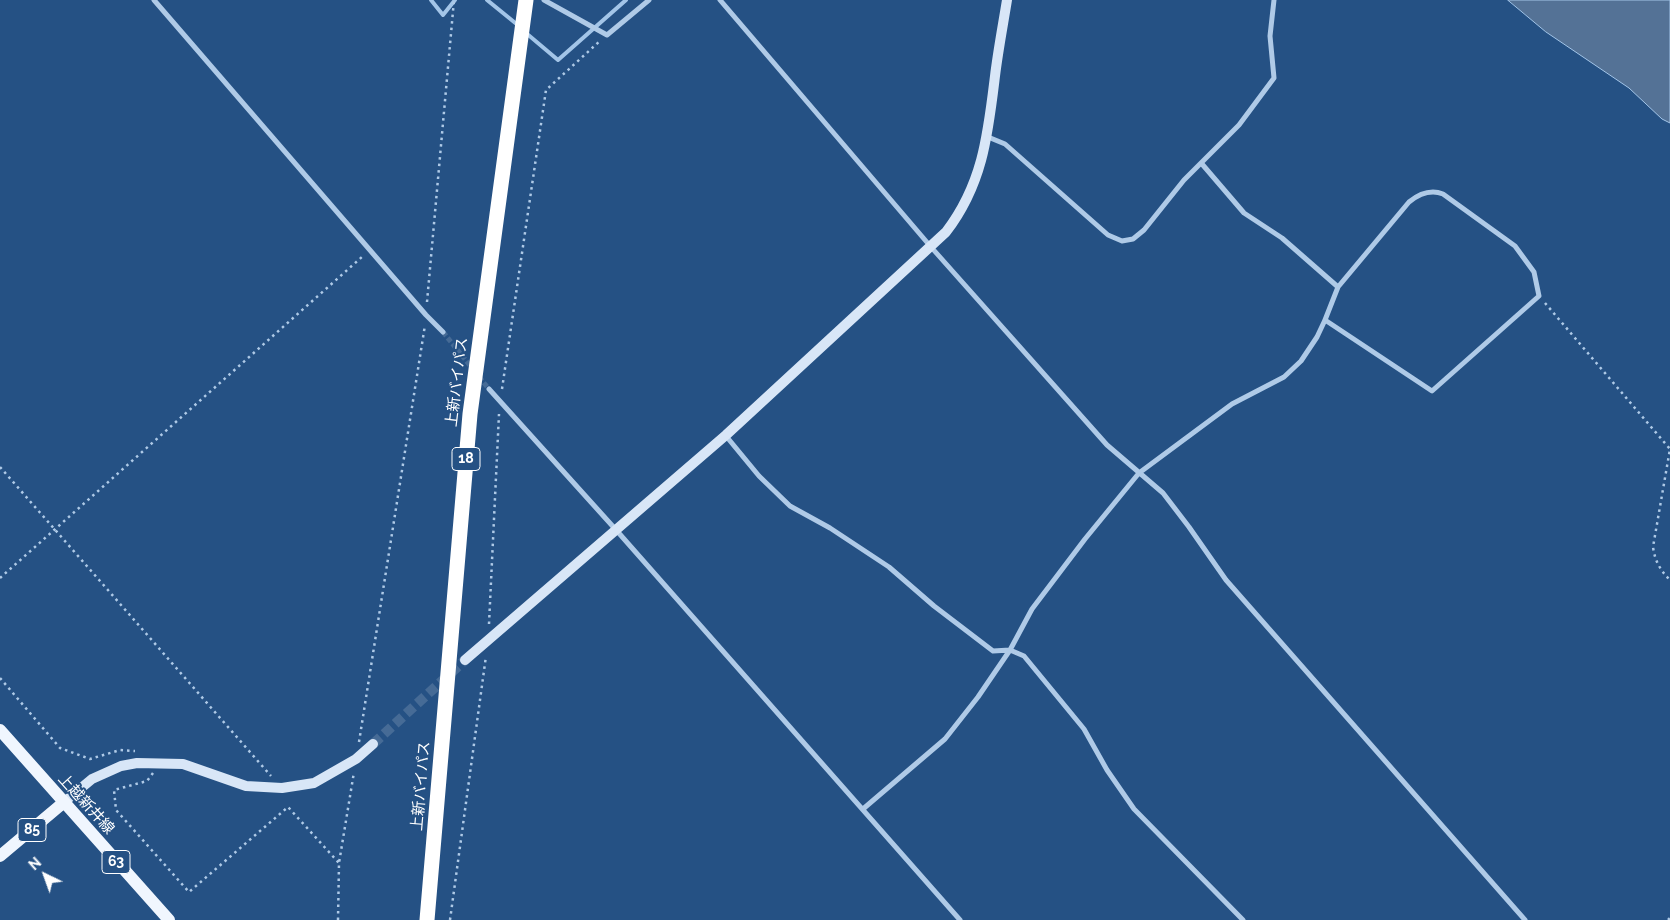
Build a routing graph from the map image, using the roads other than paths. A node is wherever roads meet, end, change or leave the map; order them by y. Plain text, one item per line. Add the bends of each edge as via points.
1 (154, 0) edge
2 (526, 0) edge
3 (544, 0) edge
4 (650, 0) edge
5 (720, 0) edge
6 (1007, 0) edge
7 (1274, 0) edge
8 (988, 137) junction
9 (1202, 164) junction
10 (931, 247) junction
11 (1338, 287) junction
12 (1325, 320) junction
13 (443, 332) tunnel mouth
14 (489, 389) tunnel mouth
15 (726, 436) junction
16 (1139, 473) junction
17 (617, 531) junction
18 (1010, 650) junction
19 (465, 660) tunnel mouth
20 (0, 730) edge
21 (373, 744) tunnel mouth
22 (64, 803) junction
23 (863, 809) junction
24 (0, 856) edge
25 (169, 920) edge
26 (427, 920) edge
27 (960, 920) edge
28 (1243, 920) edge
29 (1525, 920) edge

1 - 13 street
2 - 26 highway, 上新バイパス / 18 via 470,414
3 - 4 street via 607,35
5 - 10 street
6 - 8 street
7 - 9 street via 1270,36 1274,78 1239,125
8 - 9 street via 1005,144 1108,235 1122,241 1133,239 1144,230 1184,180
8 - 10 street via 980,170 958,217
9 - 11 street via 1244,212 1282,238
10 - 15 street
10 - 16 street via 1107,445
11 - 12 street
11 - 12 street via 1409,202 1426,192 1436,191 1515,246 1534,272 1539,296 1432,391
12 - 16 street via 1301,361 1284,376 1232,404
14 - 17 street
15 - 17 street
15 - 18 street via 759,476 790,506 889,567 993,650
16 - 18 street via 1032,609
16 - 29 street via 1163,493 1226,580
17 - 19 street
17 - 23 street
18 - 23 street via 945,739
18 - 28 street via 1024,656 1084,729 1134,809
20 - 22 main road, 上越新井線 / 63
21 - 22 street via 356,759 314,783 282,788 246,786 183,764 137,763 121,766 92,779
22 - 24 main road, 85
22 - 25 main road, 上越新井線 / 63
23 - 27 street

